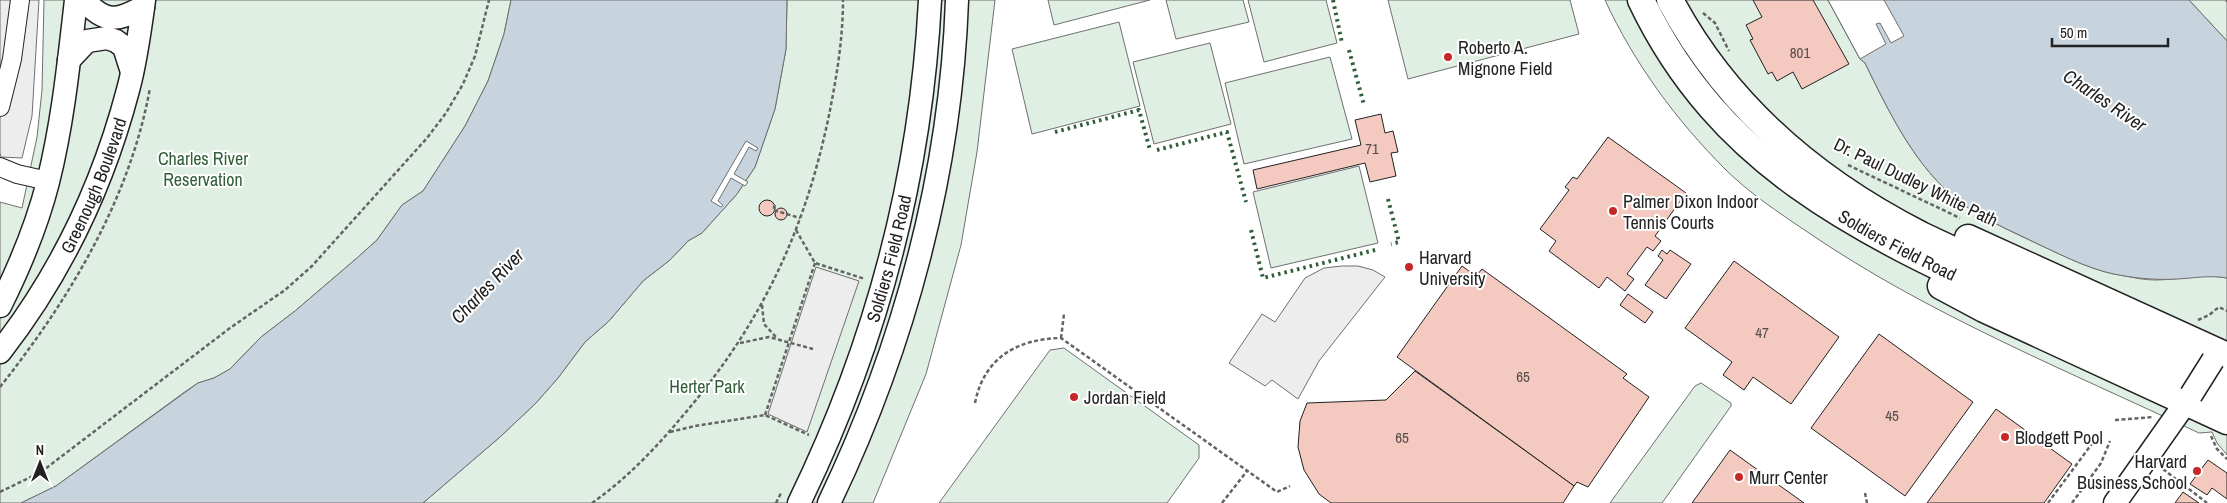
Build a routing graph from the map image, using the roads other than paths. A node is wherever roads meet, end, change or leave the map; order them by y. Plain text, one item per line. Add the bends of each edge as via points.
1 (20, 0) edge
2 (76, 0) edge
3 (82, 0) edge
4 (930, 0) edge
5 (957, 0) edge
6 (1641, 0) edge
7 (1670, 0) edge
8 (144, 3) edge
9 (69, 60) junction
10 (132, 73) junction
11 (0, 107) edge
12 (0, 167) edge
13 (48, 181) junction
14 (1874, 235) junction
15 (0, 306) edge
16 (0, 352) edge
17 (2222, 357) edge
18 (2188, 399) junction
19 (2227, 401) edge
20 (2219, 428) edge
21 (799, 503) edge
22 (829, 503) edge
23 (2115, 503) edge

1 - 11 lane via 12,59
2 - 9 main road
3 - 8 main road via 99,15 110,18 121,18
4 - 21 main road, Soldiers Field Road via 914,150 891,258 845,402
5 - 22 main road, Soldiers Field Road via 944,134 919,254 884,371
6 - 14 highway, Soldiers Field Road via 1681,69 1736,135 1790,181
7 - 17 highway, Soldiers Field Road via 1702,55 1733,94 1777,138 1829,165 1876,210 1921,235
8 - 10 main road, Greenough Boulevard
9 - 10 main road via 87,41 107,38 124,48
9 - 13 main road
10 - 16 main road, Greenough Boulevard via 112,141 78,225 43,290
12 - 13 lane
13 - 15 main road via 23,257
14 - 18 highway via 1942,286 1972,303
14 - 19 highway, Soldiers Field Road
17 - 18 main road, bridge
18 - 20 highway
18 - 23 main road

